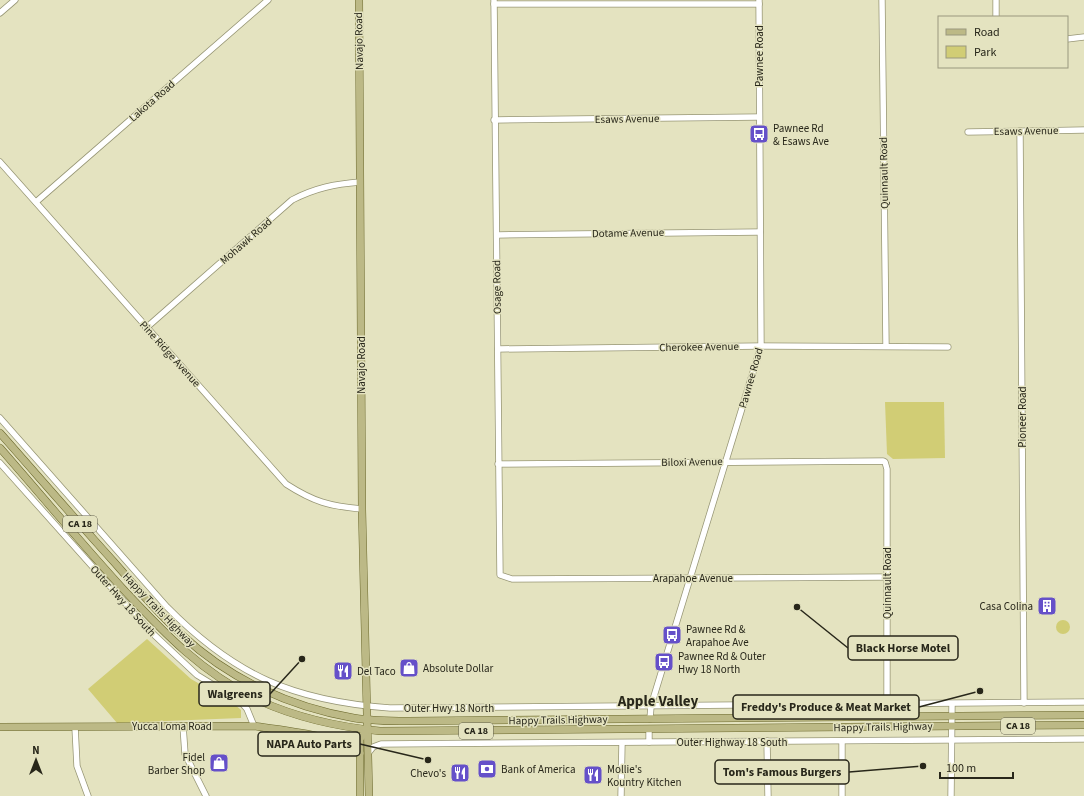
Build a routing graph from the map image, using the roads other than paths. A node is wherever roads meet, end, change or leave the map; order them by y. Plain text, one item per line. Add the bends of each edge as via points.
1 (15, 0) edge
2 (268, 0) edge
3 (359, 0) edge
4 (882, 0) edge
5 (996, 0) edge
6 (494, 2) edge
7 (759, 2) edge
8 (0, 13) edge
9 (996, 16) edge
10 (1084, 37) edge
11 (1068, 39) edge
12 (759, 117) junction
13 (494, 120) junction
14 (1084, 130) edge
15 (968, 132) dead end
16 (1020, 132) junction
17 (0, 162) edge
18 (360, 182) junction
19 (36, 202) junction
20 (760, 232) junction
21 (497, 235) junction
22 (146, 328) junction
23 (761, 346) junction
24 (886, 346) junction
25 (948, 347) dead end
26 (498, 349) junction
27 (0, 418) edge
28 (0, 433) edge
29 (0, 448) edge
30 (726, 461) junction
31 (885, 462) joint
32 (0, 463) edge
33 (498, 464) junction
34 (362, 509) junction
35 (500, 575) joint
36 (887, 577) junction
37 (689, 578) junction
38 (1084, 702) edge
39 (1024, 703) junction
40 (887, 704) junction
41 (952, 704) junction
42 (365, 706) junction
43 (651, 706) junction
44 (1084, 715) edge
45 (952, 716) junction
46 (650, 718) junction
47 (366, 719) junction
48 (707, 719) junction
49 (1084, 725) edge
50 (183, 726) junction
51 (254, 726) junction
52 (951, 726) junction
53 (0, 727) edge
54 (75, 727) junction
55 (366, 730) junction
56 (586, 730) junction
57 (649, 730) junction
58 (360, 739) junction
59 (369, 739) junction
60 (1084, 739) edge
61 (951, 740) junction
62 (767, 741) junction
63 (842, 741) junction
64 (343, 742) junction
65 (649, 742) junction
66 (622, 743) junction
67 (381, 744) junction
68 (369, 752) junction
69 (360, 754) junction
70 (88, 796) edge
71 (206, 796) edge
72 (360, 796) edge
73 (369, 796) edge
74 (621, 796) edge
75 (768, 796) edge
76 (842, 796) edge
77 (951, 796) edge

1 - 8 street
2 - 19 street, Lakota Road
3 - 18 main road, Navajo Road
4 - 24 street, Quinnault Road
5 - 9 street
6 - 7 street
6 - 13 street, Osage Road
7 - 12 street, Pawnee Road
10 - 11 street
12 - 13 street, Esaws Avenue
12 - 20 street, Pawnee Road
13 - 21 street, Osage Road
14 - 16 street, Esaws Avenue
15 - 16 street, Esaws Avenue
16 - 39 street, Pioneer Road
17 - 19 street, Pine Ridge Avenue
18 - 22 street, Mohawk Road via 312,190 292,200
18 - 34 main road, Navajo Road
19 - 22 street, Pine Ridge Avenue
20 - 21 street, Dotame Avenue
20 - 23 street, Pawnee Road
21 - 26 street, Osage Road
22 - 34 street, Pine Ridge Avenue via 286,484 306,497 332,506
23 - 24 street, Cherokee Avenue
23 - 26 street, Cherokee Avenue
23 - 30 street, Pawnee Road
24 - 25 street, Cherokee Avenue
26 - 33 street, Osage Road
27 - 42 street, Outer Hwy 18 North via 167,607 208,645 246,670 282,688 316,698
28 - 47 main road, Happy Trails Highway / CA 18 via 146,598 199,650 240,678 281,697 330,713
29 - 55 main road, Happy Trails Highway / CA 18 via 95,558 165,634 190,657 260,701 322,722
30 - 31 street, Biloxi Avenue
30 - 33 street, Biloxi Avenue
30 - 37 street, Pawnee Road
31 - 36 street, Quinnault Road
32 - 51 street, Outer Hwy 18 South via 150,631 197,675 241,702 248,710
33 - 35 street, Osage Road
34 - 42 main road, Navajo Road
35 - 37 street, Arapahoe Avenue via 512,579
36 - 37 street, Arapahoe Avenue
36 - 40 street, Quinnault Road
37 - 43 street, Pawnee Road
38 - 39 street, Outer Hwy 18 North
39 - 41 street, Outer Hwy 18 North
40 - 41 street, Outer Hwy 18 North
40 - 43 street, Outer Hwy 18 North
41 - 45 street
42 - 43 street, Outer Hwy 18 North
42 - 47 main road, Navajo Road
43 - 46 street, Pawnee Road
44 - 45 main road, Happy Trails Highway / CA 18
45 - 48 main road, Happy Trails Highway / CA 18
45 - 52 street
46 - 47 main road, Happy Trails Highway / CA 18 via 408,721
46 - 48 main road, Happy Trails Highway / CA 18
46 - 56 main road via 643,725 598,726
47 - 55 main road, Navajo Road
48 - 57 main road via 699,722 655,723
49 - 52 main road, Happy Trails Highway / CA 18
50 - 51 main road, Yucca Loma Road
50 - 54 main road, Yucca Loma Road
50 - 71 street via 185,754
51 - 64 main road, Yucca Loma Road
52 - 57 main road, Happy Trails Highway / CA 18
52 - 61 street
53 - 54 main road, Yucca Loma Road
54 - 70 street via 77,766
55 - 56 main road, Happy Trails Highway / CA 18
55 - 58 main road
55 - 59 main road, Navajo Road
56 - 57 main road, Happy Trails Highway / CA 18
57 - 65 street
58 - 64 main road
58 - 69 main road
59 - 67 street
59 - 68 main road, Navajo Road
60 - 61 street, Outer Highway 18 South
61 - 63 street, Outer Highway 18 South
61 - 77 street
62 - 63 street, Outer Highway 18 South
62 - 65 street, Outer Highway 18 South
62 - 75 street
63 - 76 street
64 - 69 main road via 357,749
65 - 66 street, Outer Highway 18 South
66 - 67 street, Outer Highway 18 South
66 - 74 street
67 - 68 street via 373,746
68 - 73 main road, Navajo Road
69 - 72 main road

